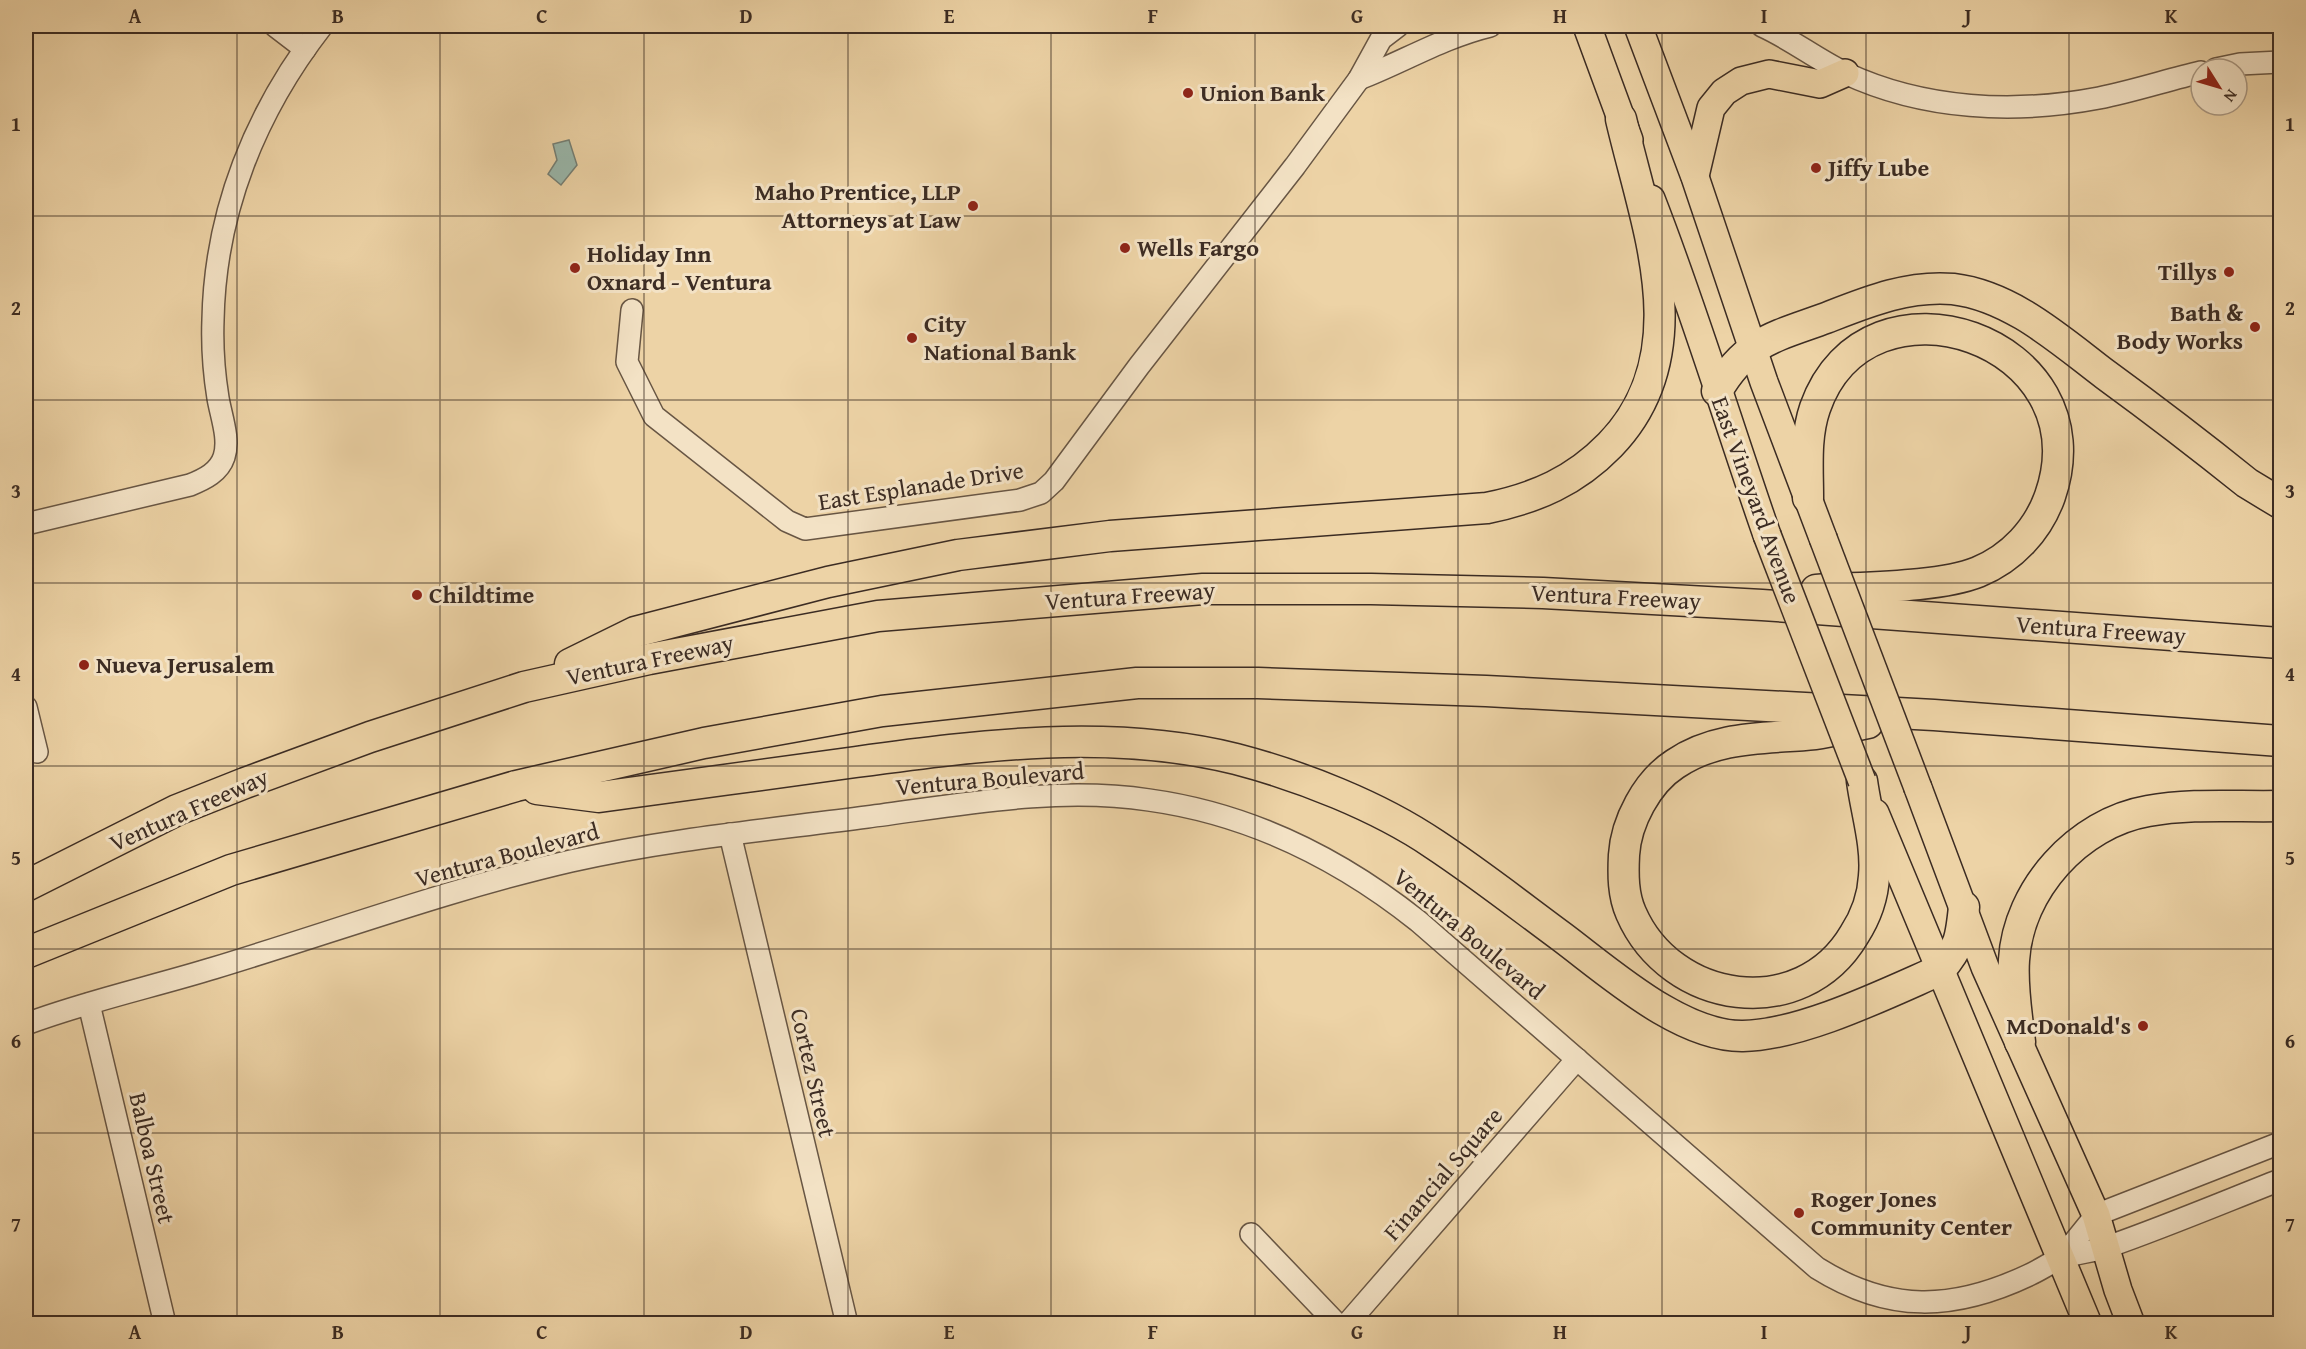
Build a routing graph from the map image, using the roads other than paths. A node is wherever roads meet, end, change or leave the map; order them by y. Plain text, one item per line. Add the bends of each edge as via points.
1 (275, 26) edge
2 (322, 26) edge
3 (1398, 26) edge
4 (1490, 26) edge
5 (1587, 26) edge
6 (1638, 26) edge
7 (1762, 26) edge
8 (305, 49) junction
9 (2280, 62) edge
10 (2249, 64) edge
11 (1845, 73) junction
12 (2189, 75) edge
13 (1359, 79) junction
14 (1621, 119) junction
15 (1695, 177) junction
16 (632, 310) dead end
17 (1753, 347) junction
18 (1716, 391) junction
19 (1808, 498) junction
20 (2280, 503) edge
21 (26, 524) edge
22 (1762, 605) junction
23 (2280, 643) edge
24 (524, 687) junction
25 (26, 707) edge
26 (1910, 714) junction
27 (2280, 741) edge
28 (38, 752) dead end
29 (1862, 782) junction
30 (516, 786) junction
31 (2280, 806) edge
32 (730, 834) junction
33 (26, 886) edge
34 (1964, 907) junction
35 (26, 953) edge
36 (1940, 970) junction
37 (89, 1004) junction
38 (26, 1024) edge
39 (2020, 1042) junction
40 (1577, 1059) junction
41 (2280, 1143) edge
42 (2280, 1180) edge
43 (2096, 1215) junction
44 (1251, 1234) dead end
45 (2108, 1248) junction
46 (2062, 1257) junction
47 (165, 1323) edge
48 (847, 1323) edge
49 (1337, 1323) edge
50 (1347, 1323) edge
51 (2088, 1323) edge
52 (2132, 1323) edge

1 - 8 street
2 - 8 street
3 - 13 street, East Esplanade Drive via 1380,39
4 - 13 street via 1466,32
5 - 14 main road, East Vineyard Avenue
6 - 15 main road, East Vineyard Avenue
7 - 11 street
8 - 21 street via 253,138 225,221 213,321 215,374 227,445 220,466 203,480 190,484
9 - 10 street
11 - 12 street via 1918,98 2026,108 2100,98
11 - 15 main road via 1820,84 1769,74 1732,86 1711,108
13 - 16 street, East Esplanade Drive via 1054,481 1041,493 1020,500 805,529 787,521 654,416 627,362
14 - 18 main road, East Vineyard Avenue via 1684,285
14 - 24 highway via 1658,278 1661,327 1656,367 1642,403 1616,439 1580,472 1546,492 1487,508 1110,536 958,555 828,582 635,632
15 - 17 main road, East Vineyard Avenue
17 - 18 highway via 1730,368
17 - 19 main road, East Vineyard Avenue
17 - 20 highway via 1885,296 1919,289 1980,295 2047,330 2247,483
18 - 29 main road, East Vineyard Avenue, bridge
19 - 22 highway via 1809,434 1821,394 1847,360 1884,337 1911,330 1940,329 1983,340 2008,355 2030,376 2051,415 2057,459 2050,495 2034,528 2002,559 1961,578 1806,591
19 - 34 main road, East Vineyard Avenue, bridge
22 - 23 highway, Ventura Freeway
22 - 24 highway, Ventura Freeway via 1543,593 1203,589 878,616
24 - 33 highway, Ventura Freeway via 370,737 177,810
25 - 28 street
26 - 27 highway
26 - 29 highway via 1816,734 1714,744 1674,764 1638,803 1625,839 1623,881 1630,913 1649,943 1672,967 1728,993 1791,987 1823,972 1846,949 1865,917 1875,876
26 - 30 highway via 1486,691 1137,683 882,711 704,744
29 - 36 main road, East Vineyard Avenue
30 - 35 highway via 231,870
30 - 36 highway via 599,797 987,745 1094,742 1163,747 1235,759 1305,782 1376,812 1431,842 1635,991 1677,1017 1708,1030 1741,1036 1795,1028
31 - 39 highway via 2146,811 2121,818 2075,845 2051,870 2021,924 2014,959
32 - 37 street, Ventura Boulevard via 566,862
32 - 40 street, Ventura Boulevard via 1056,795 1119,796 1208,812 1263,829 1362,879 1419,921
32 - 48 street, Cortez Street
34 - 36 highway via 1961,940
34 - 39 main road, East Vineyard Avenue via 1985,967
36 - 46 main road, East Vineyard Avenue
37 - 38 street, Ventura Boulevard
37 - 47 street, Balboa Street
39 - 43 main road, East Vineyard Avenue
40 - 46 street, Ventura Boulevard via 1817,1268 1862,1292 1897,1301 1956,1300 2028,1276
40 - 50 street, Financial Square
41 - 43 street
42 - 45 street
43 - 45 main road, East Vineyard Avenue
43 - 46 street
44 - 49 street
45 - 46 street
45 - 52 main road, East Vineyard Avenue via 2118,1290
46 - 51 main road

